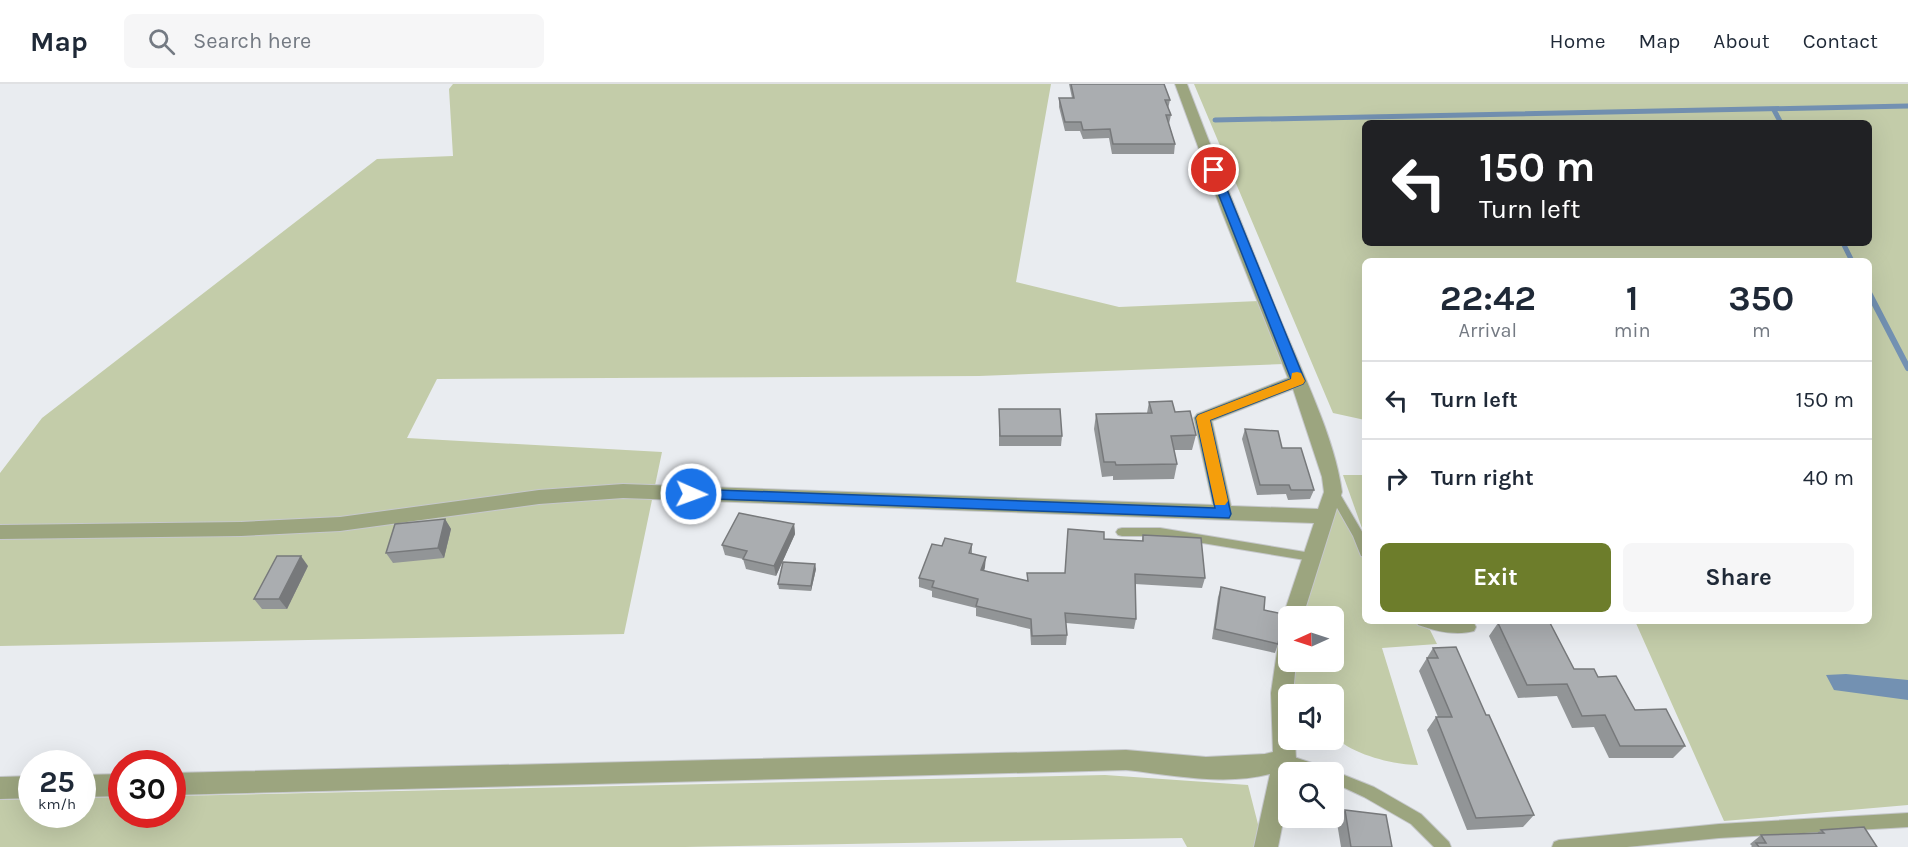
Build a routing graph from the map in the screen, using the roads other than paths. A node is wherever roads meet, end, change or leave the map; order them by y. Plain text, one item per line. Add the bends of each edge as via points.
1 (1181, 84) edge
2 (1298, 381) junction
3 (1333, 492) junction
4 (1224, 514) junction
5 (1324, 516) junction
6 (0, 531) edge
7 (1122, 532) dead end
8 (1362, 538) edge
9 (1311, 557) junction
10 (1296, 606) edge
11 (1432, 624) edge
12 (1470, 627) dead end
13 (1285, 672) edge
14 (1285, 760) junction
15 (1291, 762) edge
16 (1344, 781) edge
17 (186, 784) edge
18 (0, 788) edge
19 (18, 788) edge
20 (1908, 820) edge
21 (1266, 847) edge
22 (1444, 847) edge
23 (1559, 847) edge

1 - 2 street
2 - 3 street
2 - 4 street via 1203,418
3 - 5 street
3 - 8 lane
4 - 5 street
4 - 6 street via 623,491 539,497 340,524
5 - 9 street
7 - 9 lane via 1160,532
9 - 10 street
11 - 12 lane
13 - 14 street
14 - 15 lane
14 - 17 street via 1260,768 1222,770 1126,760
14 - 21 street
16 - 22 lane via 1416,819
18 - 19 street
20 - 23 lane via 1719,831

